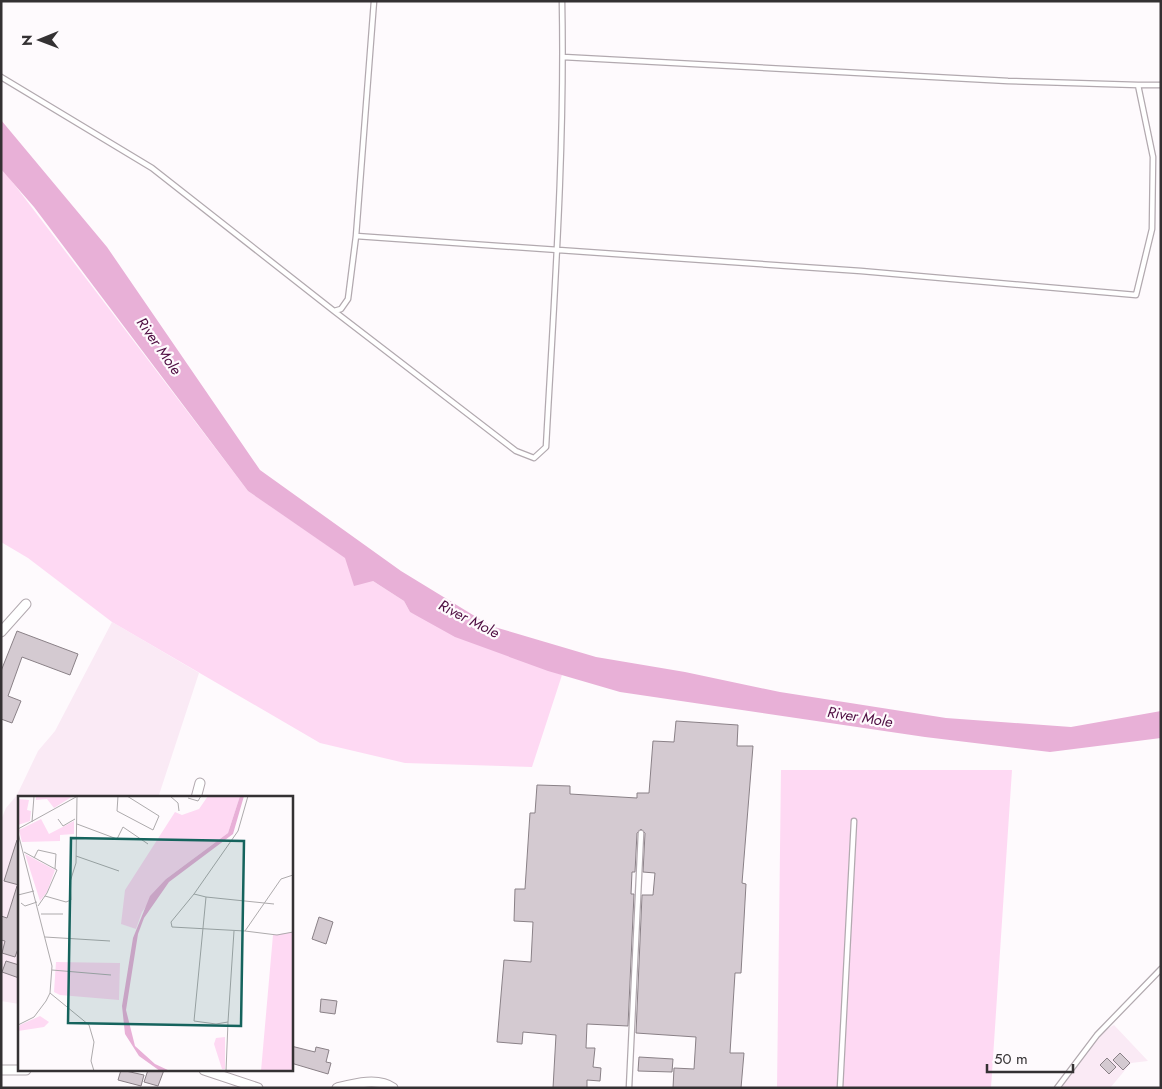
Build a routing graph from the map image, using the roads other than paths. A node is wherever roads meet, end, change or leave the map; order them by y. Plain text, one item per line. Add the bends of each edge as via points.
1 (374, 1) edge
2 (562, 1) edge
3 (563, 57) junction
4 (1, 77) edge
5 (1138, 85) junction
6 (1161, 85) edge
7 (356, 236) junction
8 (556, 250) junction
9 (334, 310) junction
10 (26, 604) dead end
11 (1, 632) edge
12 (200, 783) dead end
13 (197, 796) edge
14 (854, 821) dead end
15 (641, 833) dead end
16 (1161, 969) edge
17 (1, 1070) edge
18 (18, 1070) edge
19 (210, 1072) edge
20 (258, 1088) edge
21 (337, 1088) edge
22 (393, 1088) edge
23 (629, 1088) edge
24 (840, 1088) edge
25 (1057, 1088) edge

1 - 7 lane
2 - 3 lane
3 - 5 lane
3 - 8 lane
4 - 9 lane via 152,168
5 - 6 lane
5 - 8 lane via 1153,157 1153,211 1152,229 1136,295 871,271
7 - 8 lane
7 - 9 lane via 348,299 341,309
8 - 9 lane via 546,447 534,458 516,451
10 - 11 street
12 - 13 street
14 - 24 lane
15 - 23 lane
16 - 25 lane via 1097,1035
17 - 18 street
19 - 20 street
21 - 22 street via 359,1082 389,1084

